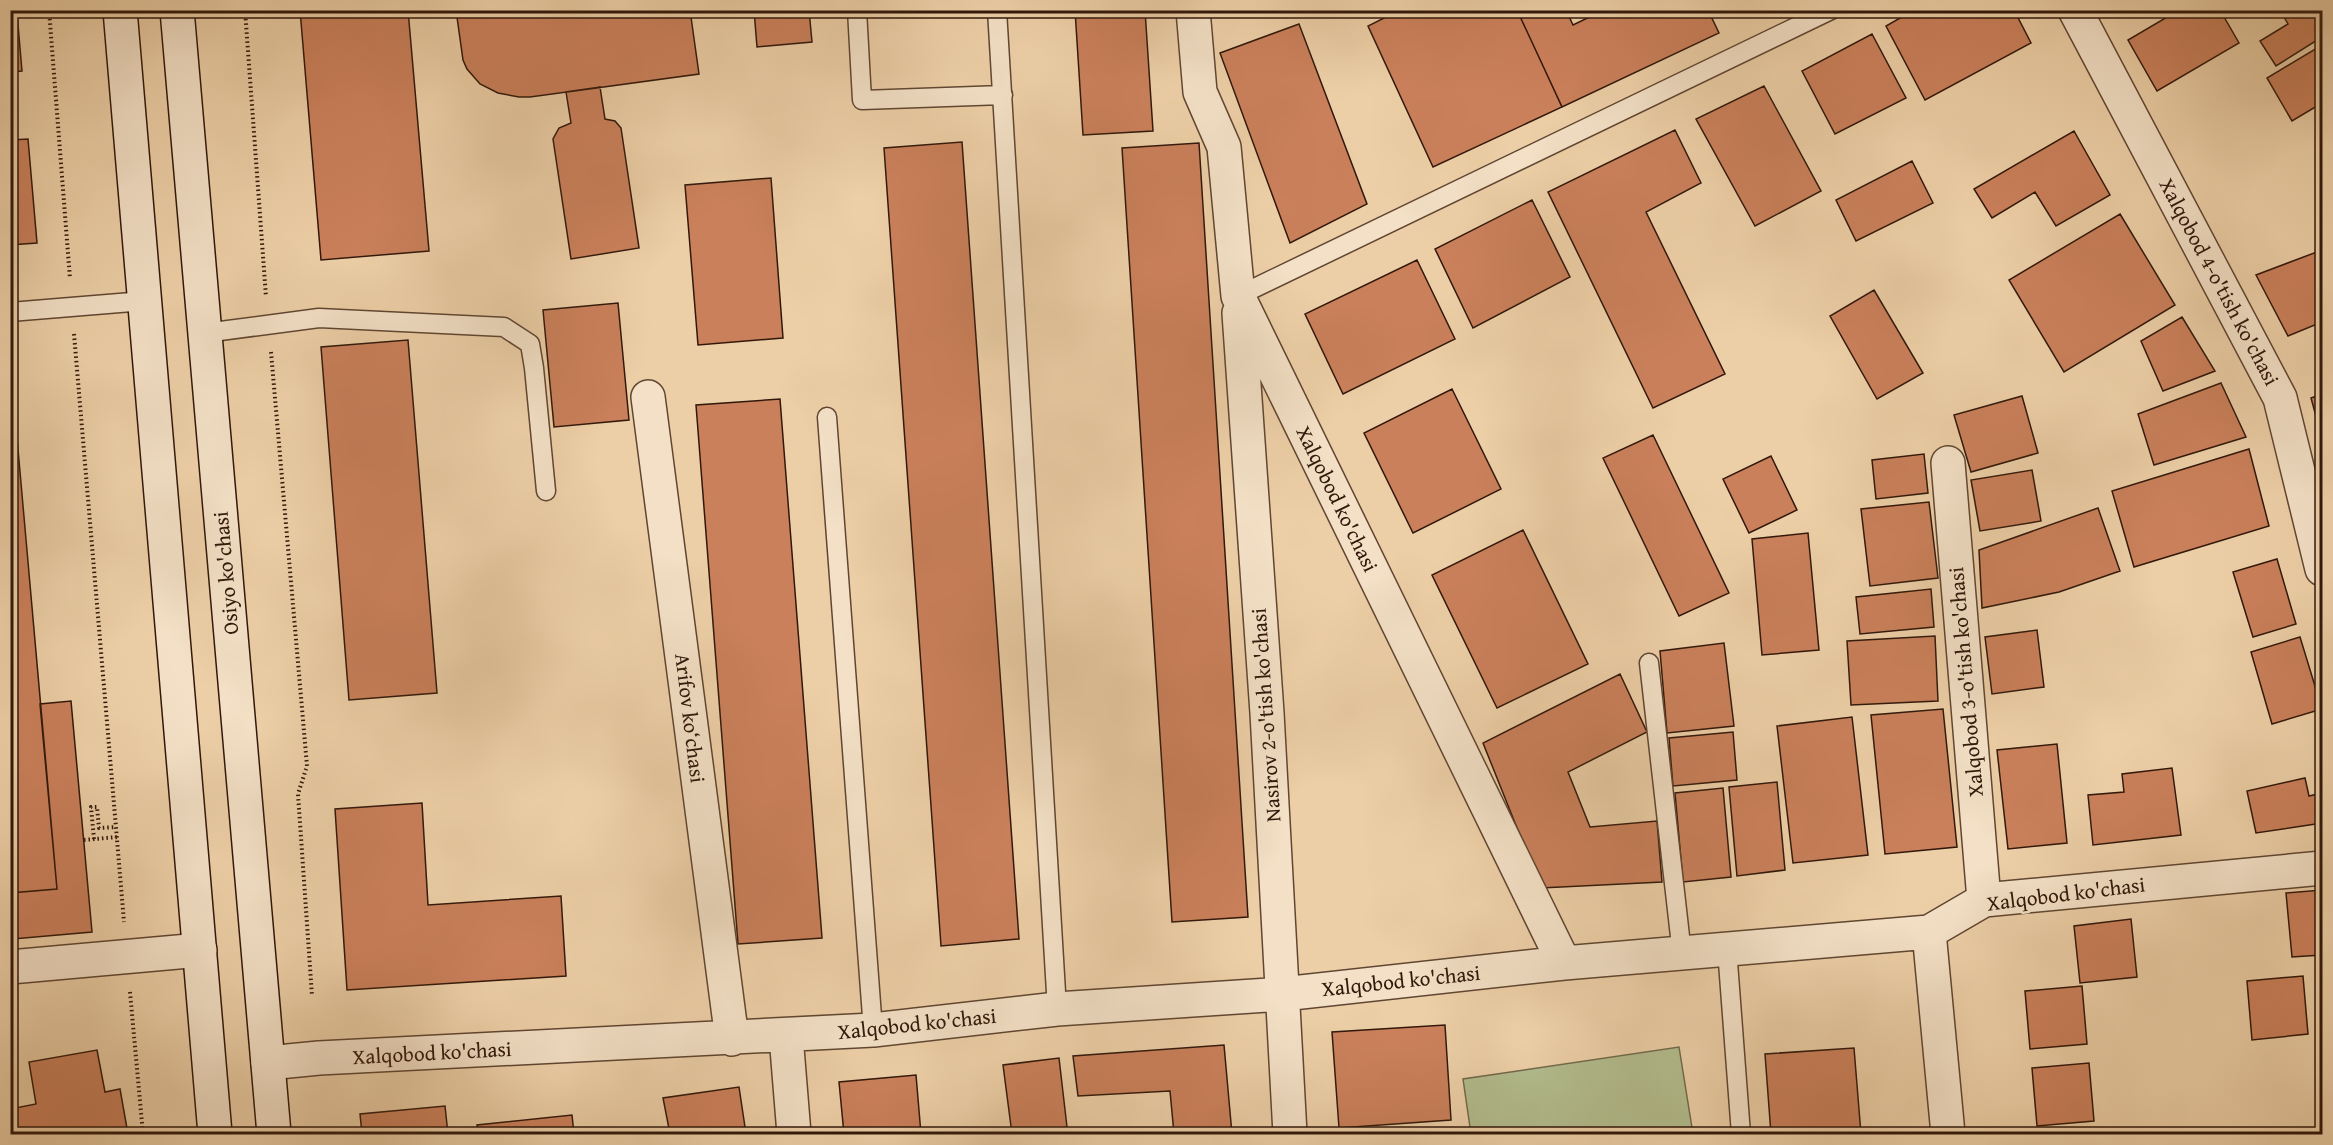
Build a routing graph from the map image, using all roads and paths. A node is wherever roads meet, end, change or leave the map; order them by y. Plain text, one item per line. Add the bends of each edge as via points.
1 (49, 10) edge
2 (120, 10) edge
3 (177, 10) edge
4 (245, 10) edge
5 (857, 10) edge
6 (997, 10) edge
7 (1193, 10) edge
8 (1831, 10) edge
9 (2075, 10) edge
10 (1003, 95) junction
11 (1238, 296) junction
12 (144, 301) junction
13 (72, 307) junction
14 (10, 312) edge
15 (268, 324) junction
16 (205, 333) junction
17 (648, 397) dead end
18 (827, 417) dead end
19 (1948, 463) dead end
20 (546, 491) dead end
21 (2322, 569) edge
22 (1649, 663) dead end
23 (116, 826) junction
24 (117, 837) junction
25 (94, 839) junction
26 (84, 840) dead end
27 (2322, 868) edge
28 (1984, 900) junction
29 (1929, 932) junction
30 (1727, 949) junction
31 (200, 950) junction
32 (1682, 954) junction
33 (128, 958) junction
34 (1564, 963) junction
35 (10, 967) edge
36 (1283, 994) junction
37 (312, 996) dead end
38 (1057, 1009) junction
39 (873, 1030) junction
40 (786, 1036) junction
41 (732, 1039) junction
42 (268, 1063) junction
43 (143, 1134) edge
44 (215, 1134) edge
45 (274, 1134) edge
46 (794, 1134) edge
47 (1290, 1134) edge
48 (1741, 1134) edge
49 (1947, 1134) edge

1 - 13 path
2 - 12 street
3 - 16 street, Osiyo ko'chasi
4 - 15 path
5 - 10 lane via 862,100
6 - 10 lane
7 - 11 street, Xalqobod ko'chasi via 1200,92 1224,147
8 - 11 lane
9 - 21 street, Xalqobod 4-o'tish ko'chasi via 2280,398
10 - 38 lane
11 - 34 street, Xalqobod ko'chasi
11 - 36 street, Nasirov 2-o'tish ko'chasi
12 - 13 lane
12 - 31 street
13 - 14 lane
13 - 23 path
15 - 16 lane
15 - 20 lane via 319,318 504,327 530,344
15 - 37 path via 307,766 298,794
16 - 42 street, Osiyo ko'chasi
17 - 41 street, Arifov ko‘chasi
18 - 39 lane
19 - 28 street, Xalqobod 3-o'tish ko'chasi
22 - 32 lane
23 - 24 path
23 - 25 path via 99,828 97,807 91,807
24 - 25 path
24 - 33 path
25 - 26 path
27 - 28 street, Xalqobod ko'chasi
28 - 29 street, Xalqobod ko'chasi
29 - 30 street, Xalqobod ko'chasi
29 - 49 street
30 - 32 street, Xalqobod ko'chasi
30 - 48 lane
31 - 33 street
31 - 44 street
32 - 34 street, Xalqobod ko'chasi
33 - 35 street
33 - 43 path
34 - 36 street, Xalqobod ko'chasi
36 - 38 street, Xalqobod ko'chasi
36 - 47 street, Nasirov 2-o'tish ko'chasi
38 - 39 street, Xalqobod ko'chasi
39 - 40 street, Xalqobod ko'chasi
40 - 41 street, Xalqobod ko'chasi
40 - 46 street
41 - 42 street, Xalqobod ko'chasi
42 - 45 street, Osiyo ko'chasi

